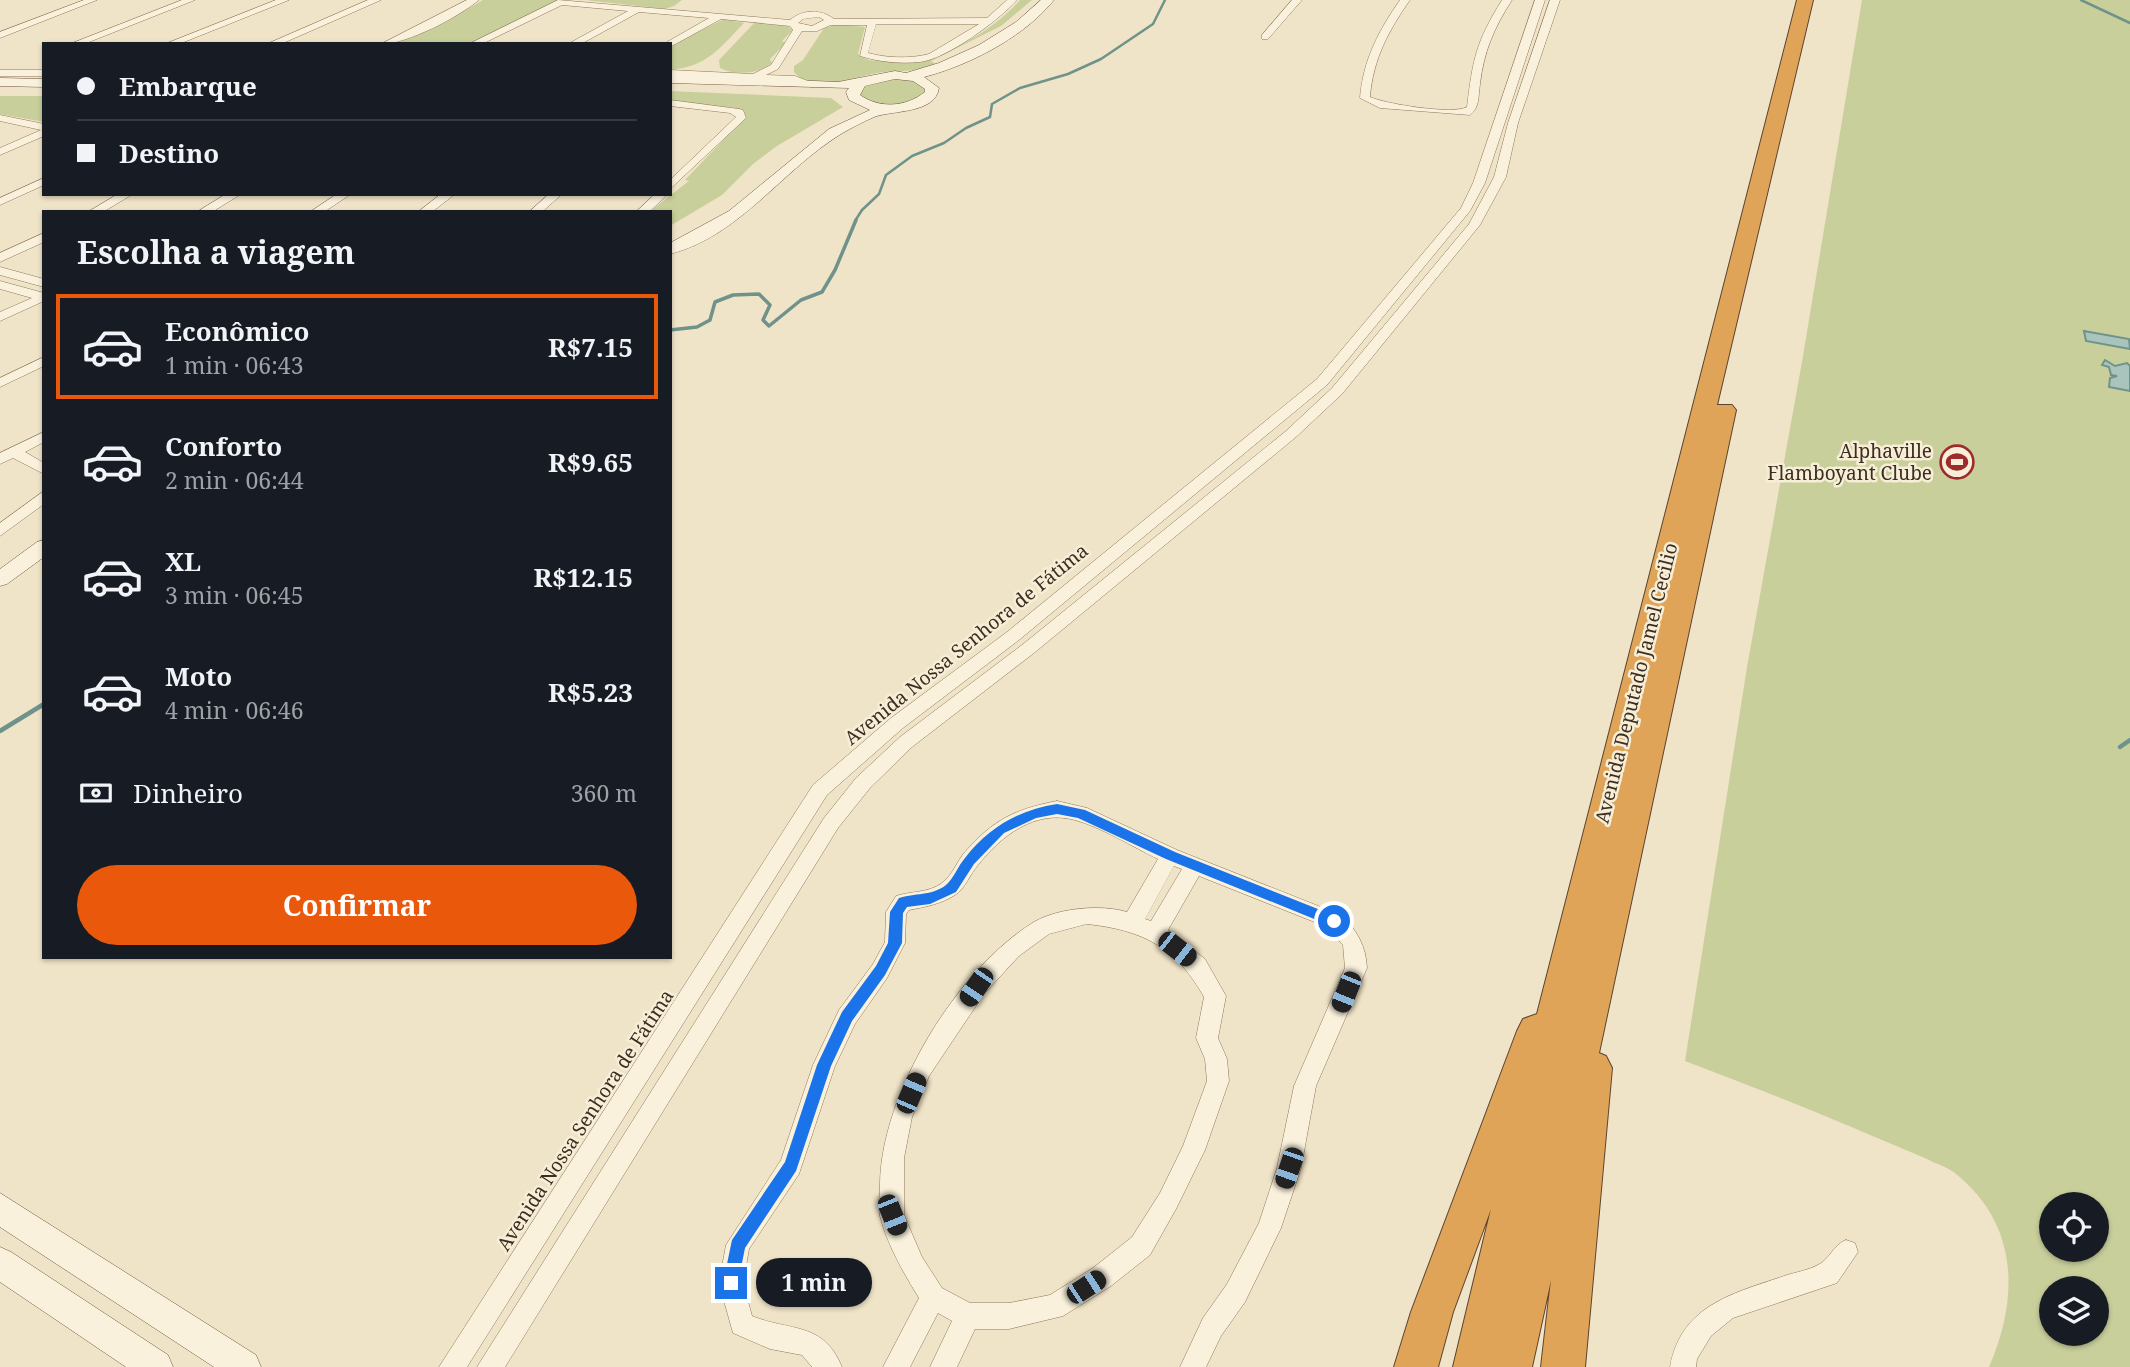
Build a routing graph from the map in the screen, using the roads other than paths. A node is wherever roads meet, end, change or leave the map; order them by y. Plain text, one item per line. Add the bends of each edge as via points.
1 (92, 0) edge
2 (190, 0) edge
3 (284, 0) edge
4 (376, 0) edge
5 (474, 0) edge
6 (688, 0) edge
7 (1012, 0) edge
8 (1048, 0) edge
9 (1060, 0) edge
10 (1297, 0) edge
11 (1405, 0) edge
12 (1507, 0) edge
13 (1540, 0) edge
14 (1555, 0) edge
15 (1805, 0) edge
16 (1817, 0) edge
17 (638, 9) junction
18 (673, 12) junction
19 (718, 17) junction
20 (794, 22) junction
21 (830, 22) junction
22 (872, 22) junction
23 (990, 22) junction
24 (814, 28) junction
25 (0, 35) edge
26 (1265, 37) dead end
27 (80, 42) edge
28 (175, 42) edge
29 (277, 42) edge
30 (390, 42) edge
31 (478, 42) edge
32 (577, 42) edge
33 (792, 42) junction
34 (672, 43) edge
35 (785, 53) junction
36 (799, 54) dead end
37 (42, 63) edge
38 (790, 66) dead end
39 (0, 73) edge
40 (27, 73) junction
41 (42, 73) edge
42 (672, 73) edge
43 (908, 76) junction
44 (750, 77) junction
45 (672, 79) edge
46 (795, 79) junction
47 (0, 82) edge
48 (42, 83) edge
49 (860, 83) junction
50 (809, 85) junction
51 (672, 87) edge
52 (932, 88) junction
53 (855, 98) junction
54 (672, 103) edge
55 (892, 108) junction
56 (0, 118) edge
57 (41, 128) edge
58 (0, 145) edge
59 (0, 152) edge
60 (42, 182) edge
61 (672, 184) edge
62 (123, 196) edge
63 (231, 196) edge
64 (342, 196) edge
65 (446, 196) edge
66 (554, 196) edge
67 (660, 196) edge
68 (0, 202) edge
69 (98, 210) edge
70 (207, 210) edge
71 (319, 210) edge
72 (427, 210) edge
73 (537, 210) edge
74 (644, 210) edge
75 (42, 238) edge
76 (672, 238) edge
77 (672, 248) edge
78 (0, 258) edge
79 (0, 271) edge
80 (21, 277) junction
81 (42, 283) edge
82 (1, 285) edge
83 (42, 297) edge
84 (42, 297) edge
85 (0, 317) edge
86 (42, 362) edge
87 (0, 383) edge
88 (42, 437) edge
89 (15, 452) junction
90 (0, 459) edge
91 (42, 468) edge
92 (1204, 481) junction
93 (1222, 489) junction
94 (42, 498) edge
95 (0, 531) edge
96 (42, 531) edge
97 (42, 548) edge
98 (0, 562) edge
99 (0, 579) edge
100 (1170, 856) junction
101 (1195, 866) junction
102 (1132, 922) junction
103 (1592, 925) junction
104 (1156, 932) junction
105 (708, 966) junction
106 (736, 975) junction
107 (0, 1209) edge
108 (1846, 1252) dead end
109 (0, 1263) edge
110 (933, 1297) junction
111 (1432, 1312) junction
112 (968, 1316) junction
113 (156, 1367) edge
114 (244, 1367) edge
115 (453, 1367) edge
116 (490, 1367) edge
117 (829, 1367) edge
118 (896, 1367) edge
119 (943, 1367) edge
120 (1192, 1367) edge
121 (1401, 1367) edge
122 (1416, 1367) edge
123 (1475, 1367) edge
124 (1510, 1367) edge
125 (1563, 1367) edge
126 (1683, 1367) edge

1 - 25 street
2 - 27 street
3 - 28 street
4 - 29 street
5 - 30 street
6 - 18 street
7 - 23 street
8 - 43 street via 1015,30 928,73
9 - 52 street via 1034,27 935,79
10 - 26 street
11 - 12 street via 1376,46 1365,99 1380,105 1466,113 1472,108 1483,43
13 - 92 street, Avenida Nossa Senhora de Fátima via 1479,183 1466,209 1322,382
14 - 93 street via 1513,123 1500,177 1474,225 1337,391
15 - 103 highway, Avenida Deputado Jamel Cecilio
16 - 103 highway, Avenida Deputado Jamel Cecilio
17 - 18 street
17 - 31 street via 561,2
17 - 32 street
18 - 19 street
19 - 20 street
19 - 34 street
20 - 21 street via 821,15
20 - 24 street
20 - 33 street via 798,30
21 - 22 street
21 - 24 street
22 - 23 street
22 - 23 street via 863,54 879,60 932,56
24 - 33 street via 805,43
33 - 35 street
35 - 36 street
35 - 44 street via 775,67
37 - 40 street
38 - 46 street
39 - 40 street
40 - 41 street
42 - 44 street
43 - 49 street via 882,76
43 - 52 street via 924,80
44 - 46 street
45 - 50 street
46 - 50 street
47 - 48 street
49 - 50 street
49 - 53 street via 853,92
51 - 53 street via 818,92
52 - 55 street via 926,99
53 - 55 street via 870,106
53 - 76 street via 857,106 851,113 809,136 711,218
54 - 61 street via 739,112 741,118
55 - 77 street via 831,134 727,219
56 - 57 street
57 - 58 street
57 - 59 street
60 - 68 street
62 - 69 street
63 - 70 street
64 - 71 street
65 - 72 street
66 - 73 street
67 - 74 street
75 - 78 street
79 - 80 street
80 - 81 street
80 - 82 street
82 - 83 street
84 - 85 street
86 - 87 street
88 - 89 street
89 - 90 street
89 - 91 street
92 - 93 street
92 - 105 street, Avenida Nossa Senhora de Fátima via 897,723 820,790
93 - 106 street via 1028,649 906,742 863,783 831,823
94 - 95 street
96 - 98 street
97 - 99 street
100 - 101 street
100 - 102 street
100 - 117 street via 1080,813 1057,809 1034,813 999,830 951,888 930,898 903,902 896,912 895,943 841,1029 806,1114 791,1166 738,1245 731,1283 742,1324 770,1336 809,1343
101 - 104 street
101 - 120 street via 1334,921 1357,952 1356,968 1305,1086 1289,1168 1269,1228
102 - 104 street
102 - 110 street via 1087,915 1043,927 1012,950 976,987 920,1070 901,1117 892,1158 892,1215 913,1266
103 - 111 highway
103 - 123 highway, Avenida Deputado Jamel Cecilio
103 - 124 highway, Avenida Deputado Jamel Cecilio
103 - 125 highway
104 - 112 street via 1198,966 1215,996 1207,1038 1216,1059 1218,1081 1193,1150 1141,1246 1102,1277 1054,1307 1009,1316
105 - 106 street
105 - 115 street, Avenida Nossa Senhora de Fátima
106 - 116 street
107 - 114 street
108 - 126 street via 1828,1273 1726,1308 1702,1327
109 - 113 street
110 - 112 street
110 - 118 street
111 - 121 highway
111 - 122 highway
112 - 119 street

